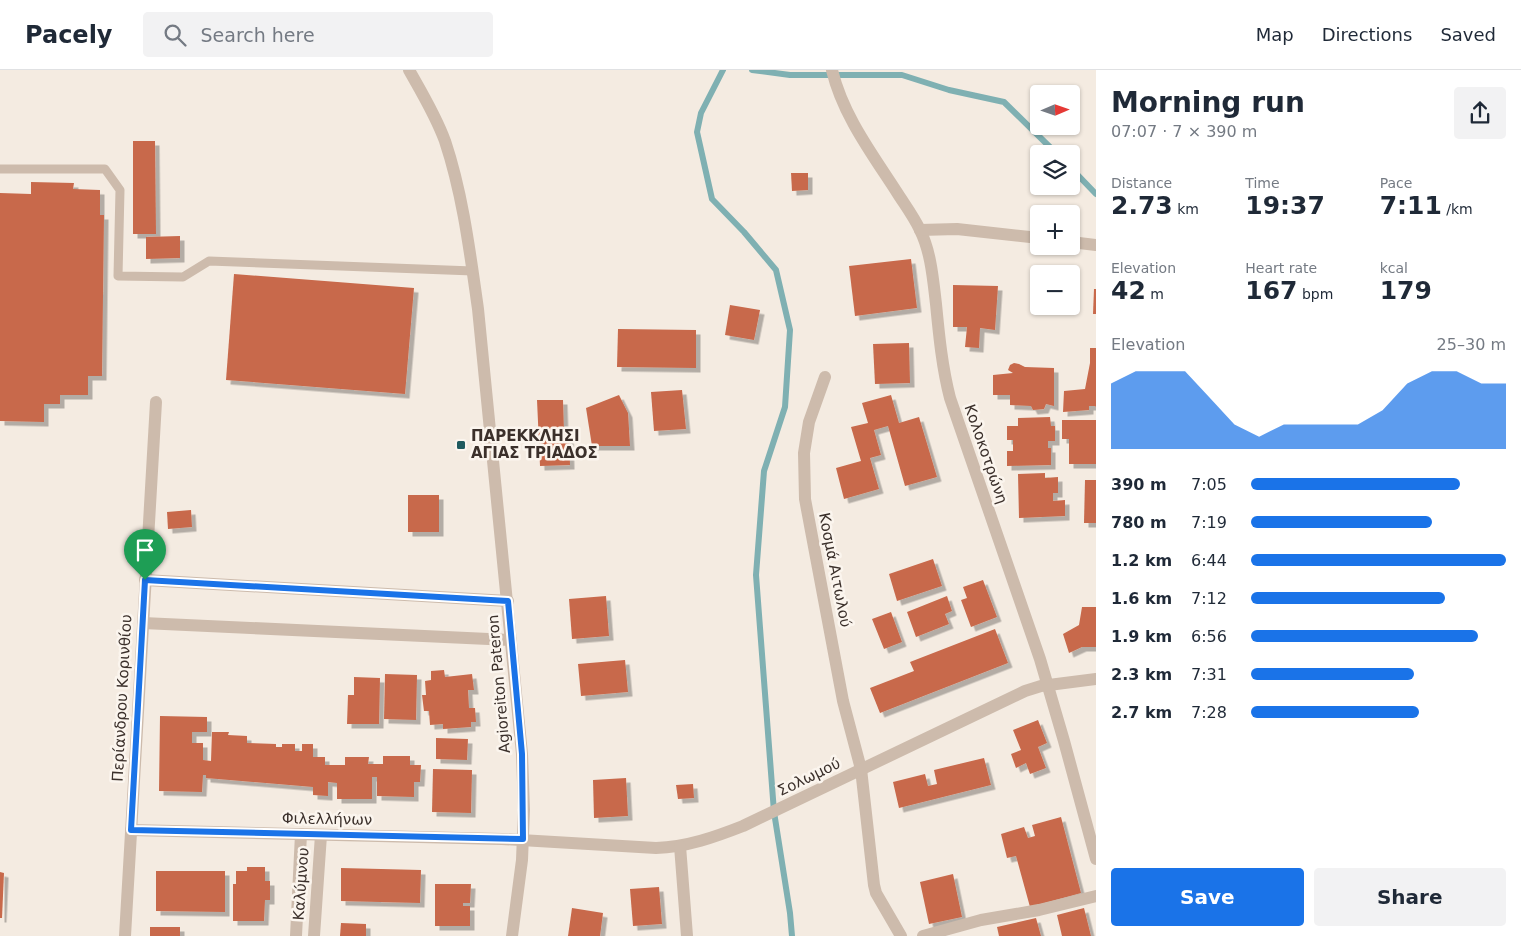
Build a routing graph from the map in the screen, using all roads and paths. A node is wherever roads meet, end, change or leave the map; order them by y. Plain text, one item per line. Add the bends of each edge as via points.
1 (409, 70) edge
2 (832, 70) edge
3 (0, 169) edge
4 (920, 230) junction
5 (1030, 237) edge
6 (1080, 243) edge
7 (1096, 245) edge
8 (473, 272) junction
9 (825, 377) dead end
10 (156, 402) dead end
11 (145, 580) junction
12 (508, 601) junction
13 (143, 623) junction
14 (511, 640) junction
15 (1096, 679) edge
16 (1048, 686) junction
17 (861, 769) junction
18 (131, 830) junction
19 (301, 834) junction
20 (321, 834) junction
21 (523, 839) junction
22 (680, 846) junction
23 (1096, 859) edge
24 (1096, 896) edge
25 (125, 936) edge
26 (296, 936) edge
27 (314, 936) edge
28 (512, 936) edge
29 (687, 936) edge
30 (901, 936) edge
31 (923, 936) edge

1 - 8 street, Agioreiton Pateron via 444,141 459,196
2 - 4 street, Κολοκοτρώνη via 835,84 864,142
3 - 8 lane via 105,169 120,190 118,276 182,277 209,261
4 - 5 street via 957,229
4 - 16 street, Κολοκοτρώνη via 932,274 950,398
6 - 7 street
8 - 12 street, Agioreiton Pateron
9 - 17 street, Κοσμά Αιτωλού via 809,422 805,445 805,499 843,701
10 - 11 street, Περίανδρου Κορινθίου
11 - 12 street
11 - 13 street, Περίανδρου Κορινθίου
12 - 14 street, Agioreiton Pateron
13 - 14 street
13 - 18 street, Περίανδρου Κορινθίου
14 - 21 street, Agioreiton Pateron via 522,754
15 - 16 street, Σολωμού
16 - 17 street, Σολωμού via 1025,691
16 - 23 street, Κολοκοτρώνη
17 - 22 street, Σολωμού via 744,826
17 - 30 street, Κοσμά Αιτωλού via 874,885
18 - 19 street, Φιλελλήνων
18 - 25 street, Περίανδρου Κορινθίου
19 - 20 street, Φιλελλήνων
19 - 26 street
20 - 21 street, Φιλελλήνων
20 - 27 street, Καλύμνου
21 - 22 street, Σολωμού via 656,848
21 - 28 street, Agioreiton Pateron
22 - 29 street
24 - 31 street via 981,920

